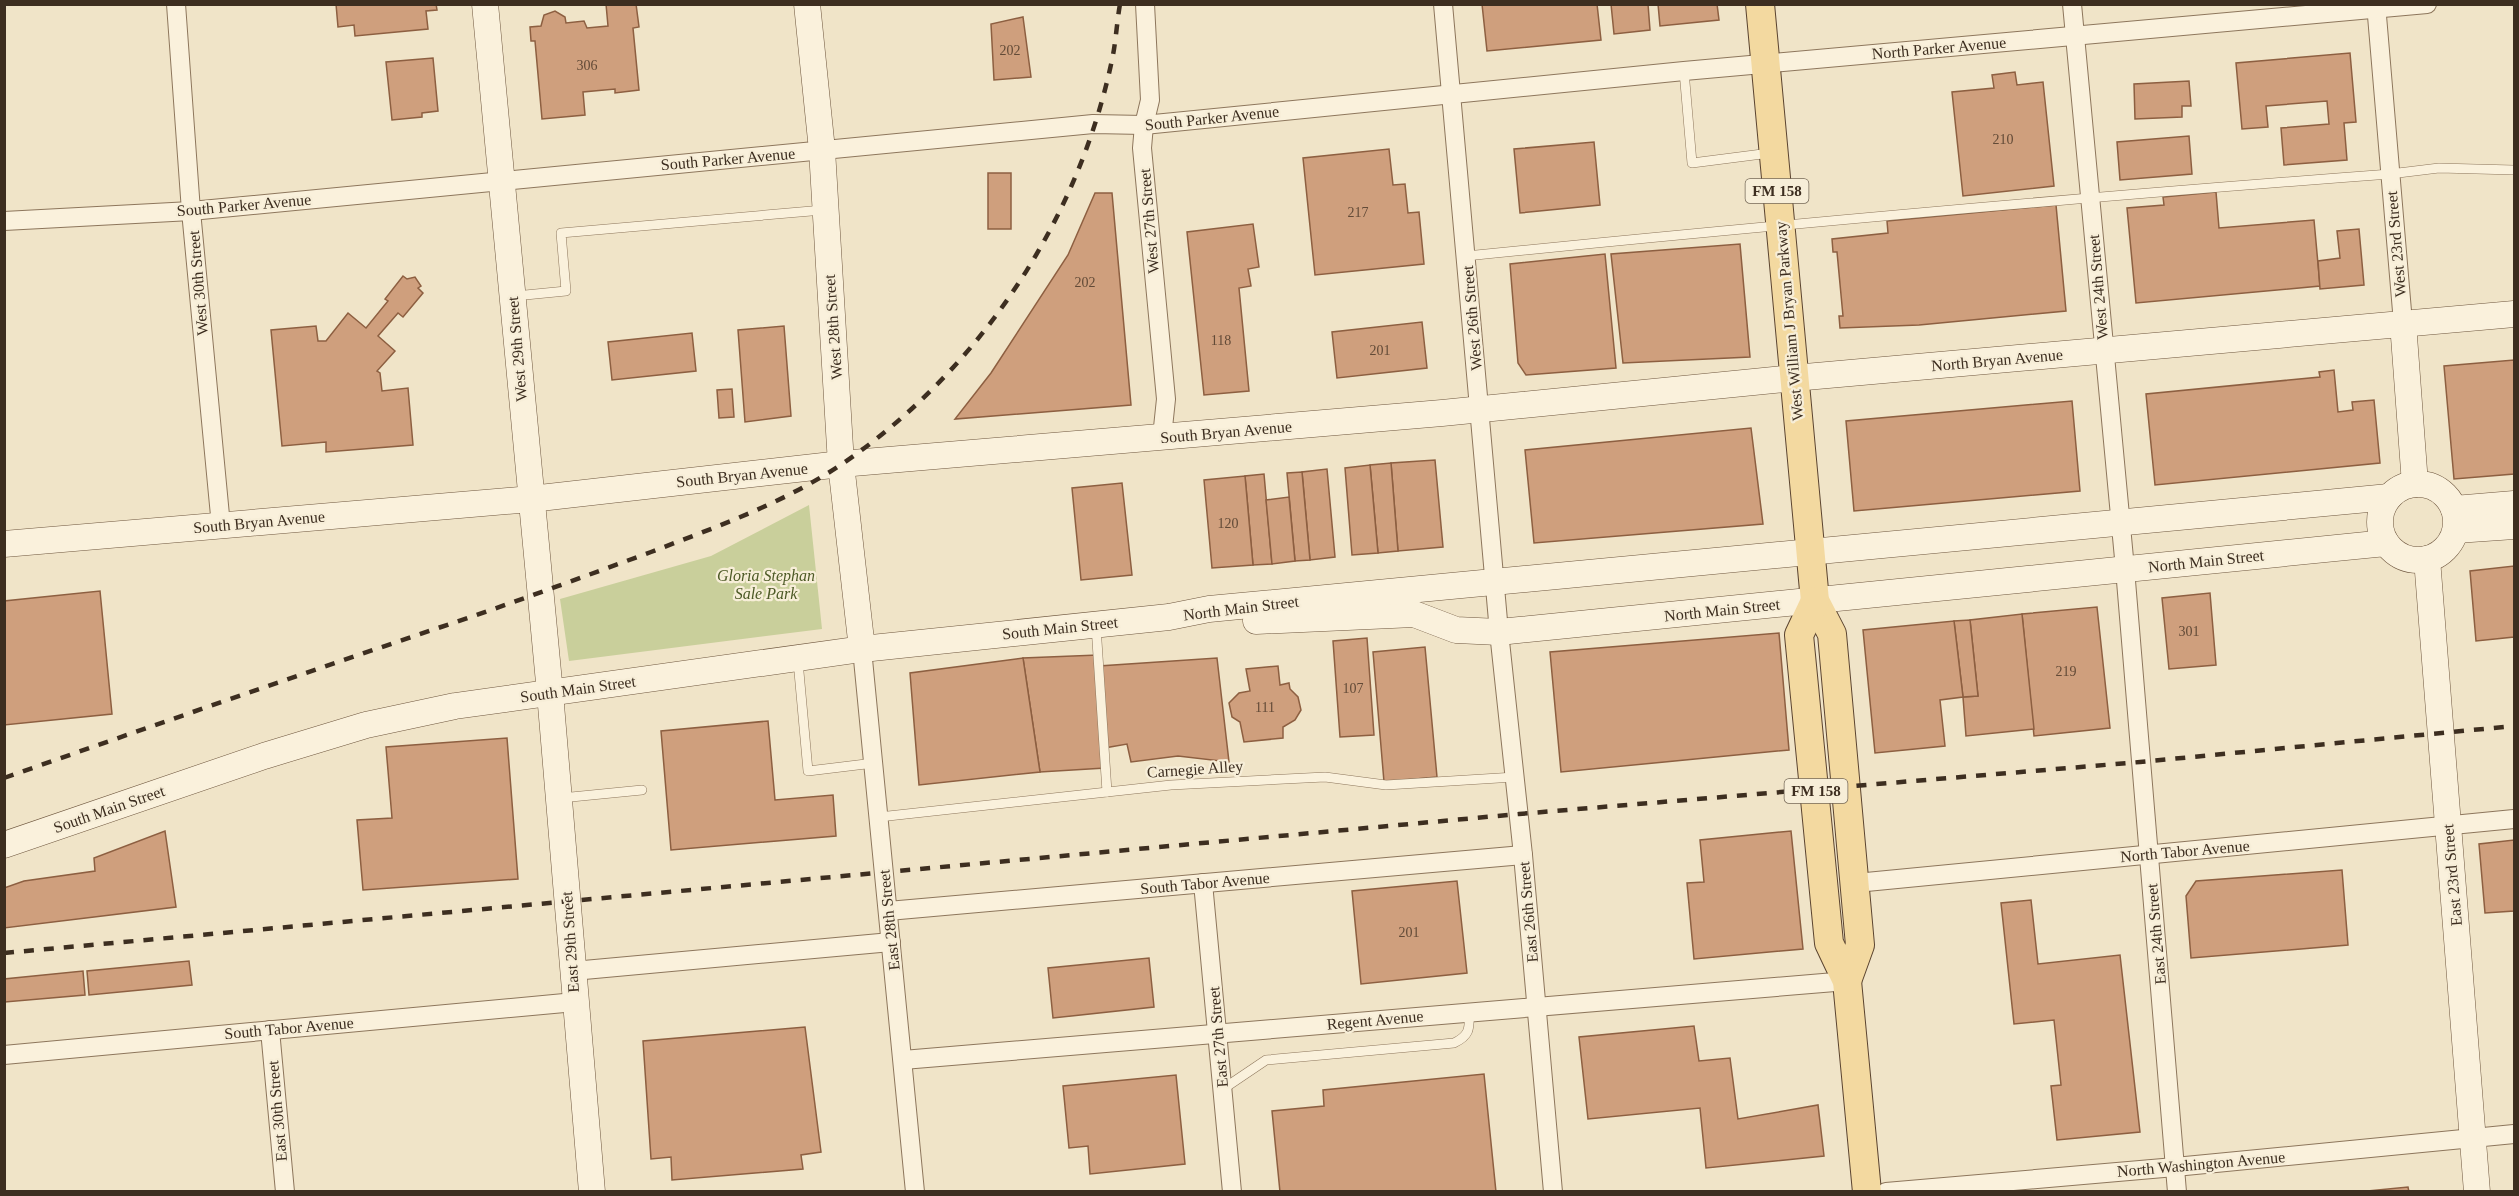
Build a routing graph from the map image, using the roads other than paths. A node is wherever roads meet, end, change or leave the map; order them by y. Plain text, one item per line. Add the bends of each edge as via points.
1 (176, 4) edge
2 (485, 4) edge
3 (807, 4) edge
4 (1145, 4) edge
5 (1443, 4) edge
6 (1760, 4) edge
7 (2072, 4) edge
8 (2427, 4) edge
9 (2376, 7) edge
10 (2075, 36) junction
11 (1766, 64) junction
12 (1684, 71) junction
13 (1451, 93) junction
14 (1144, 125) junction
15 (822, 150) junction
16 (1773, 153) junction
17 (2514, 170) edge
18 (2390, 174) junction
19 (501, 180) junction
20 (2090, 196) junction
21 (826, 210) junction
22 (192, 211) junction
23 (4, 221) edge
24 (1781, 224) junction
25 (1466, 256) junction
26 (512, 296) junction
27 (2514, 314) edge
28 (2403, 323) junction
29 (2103, 351) junction
30 (1794, 378) junction
31 (1480, 409) junction
32 (1162, 437) junction
33 (841, 464) junction
34 (2415, 484) junction
35 (2389, 497) junction
36 (531, 499) junction
37 (2514, 504) edge
38 (2455, 520) junction
39 (2119, 521) junction
40 (221, 526) junction
41 (2514, 526) edge
42 (2386, 543) junction
43 (4, 544) edge
44 (1810, 552) junction
45 (2427, 559) junction
46 (2125, 569) junction
47 (1495, 583) junction
48 (1815, 601) junction
49 (1169, 617) junction
50 (1096, 625) junction
51 (1499, 632) junction
52 (862, 649) junction
53 (797, 659) junction
54 (550, 693) junction
55 (874, 763) junction
56 (1515, 777) junction
57 (642, 790) dead end
58 (1107, 792) junction
59 (558, 798) junction
60 (879, 817) junction
61 (2514, 819) edge
62 (2448, 825) junction
63 (4, 845) edge
64 (2149, 854) junction
65 (1523, 855) junction
66 (1203, 883) junction
67 (1856, 883) junction
68 (888, 911) junction
69 (891, 942) junction
70 (573, 971) junction
71 (1847, 981) junction
72 (575, 1002) junction
73 (1536, 1007) junction
74 (1469, 1013) junction
75 (270, 1030) junction
76 (1218, 1033) junction
77 (4, 1055) edge
78 (903, 1060) junction
79 (1223, 1089) junction
80 (2514, 1134) edge
81 (2473, 1138) junction
82 (2175, 1167) junction
83 (2047, 1185) edge
84 (285, 1191) edge
85 (592, 1191) edge
86 (915, 1191) edge
87 (1232, 1191) edge
88 (1553, 1191) edge
89 (1867, 1191) edge
90 (1886, 1191) edge
91 (2177, 1191) edge
92 (2477, 1191) edge

1 - 22 street, West 30th Street
2 - 19 street, West 29th Street
3 - 15 street, West 28th Street
4 - 14 street, West 27th Street via 1150,100
5 - 13 street, West 26th Street
6 - 11 main road, West William J Bryan Parkway / FM 158
7 - 10 street, West 24th Street
8 - 9 street, North Parker Avenue
9 - 10 street, North Parker Avenue
9 - 18 street, West 23rd Street
10 - 11 street, North Parker Avenue
10 - 20 street, West 24th Street
11 - 12 street, North Parker Avenue
11 - 16 main road, West William J Bryan Parkway / FM 158
12 - 13 street, North Parker Avenue
12 - 16 lane via 1692,163
13 - 14 street, South Parker Avenue
13 - 25 street, West 26th Street
14 - 15 street, South Parker Avenue via 1093,124
14 - 32 street, West 27th Street via 1142,148 1166,399
15 - 19 street, South Parker Avenue
15 - 21 street, West 28th Street
16 - 24 main road, West William J Bryan Parkway / FM 158
17 - 18 lane via 2439,168
18 - 20 lane
18 - 28 street, West 23rd Street
19 - 22 street, South Parker Avenue
19 - 26 street, West 29th Street
20 - 24 lane
20 - 29 street, West 24th Street
21 - 26 lane via 561,234 567,291
21 - 33 street, West 28th Street
22 - 23 street, South Parker Avenue
22 - 40 street, West 30th Street
24 - 25 lane
24 - 30 main road, West William J Bryan Parkway / FM 158
25 - 31 street, West 26th Street
26 - 36 street, West 29th Street
27 - 28 street, North Bryan Avenue
28 - 29 street, North Bryan Avenue
28 - 34 street, West 23rd Street
29 - 30 street, North Bryan Avenue
29 - 39 street, West 24th Street
30 - 31 street, North Bryan Avenue
30 - 44 main road, West William J Bryan Parkway / FM 158
31 - 32 street, South Bryan Avenue
31 - 47 street, West 26th Street
32 - 33 street, South Bryan Avenue
33 - 36 street, South Bryan Avenue
33 - 52 street, West 28th Street
34 - 35 street
34 - 38 street via 2428,485 2448,498
35 - 39 street, North Main Street
35 - 42 street via 2380,520
36 - 40 street, South Bryan Avenue
36 - 54 street, West 29th Street
37 - 38 street
38 - 41 street
38 - 45 street via 2451,542
39 - 44 street, North Main Street
39 - 46 street, West 24th Street
40 - 43 street, South Bryan Avenue
42 - 45 street via 2401,557
42 - 46 street, North Main Street
44 - 47 street, North Main Street
44 - 48 main road, West William J Bryan Parkway / FM 158
45 - 62 street, East 23rd Street
46 - 48 street, North Main Street
46 - 64 street, East 24th Street
47 - 49 street, North Main Street via 1209,609
47 - 51 street, West 26th Street
48 - 51 street, North Main Street
48 - 67 main road, FM 158 via 1832,633
48 - 71 main road, FM 158 via 1799,635 1829,943
49 - 50 street, South Main Street
49 - 51 street, North Main Street via 1207,624 1414,614 1456,630
50 - 52 street, South Main Street
50 - 58 lane
51 - 56 street, East 26th Street
52 - 53 street, South Main Street
52 - 55 street, East 28th Street
53 - 54 street, South Main Street
53 - 55 lane via 808,771
54 - 59 street, East 29th Street
54 - 63 street, South Main Street via 455,706 366,725
55 - 60 street, East 28th Street
56 - 58 lane, Carnegie Alley via 1386,786 1324,777
56 - 65 street, East 26th Street
57 - 59 lane
58 - 60 lane, Carnegie Alley
59 - 70 street, East 29th Street
60 - 68 street, East 28th Street
61 - 62 street, North Tabor Avenue
62 - 64 street, North Tabor Avenue
62 - 81 street, East 23rd Street
64 - 67 street, North Tabor Avenue
64 - 82 street, East 24th Street
65 - 66 street, South Tabor Avenue
65 - 73 street, East 26th Street
66 - 68 street, South Tabor Avenue
66 - 76 street, East 27th Street
67 - 71 main road, FM 158 via 1860,945
68 - 69 street, East 28th Street
69 - 70 street
69 - 78 street, East 28th Street
70 - 72 street, East 29th Street
71 - 73 street, Regent Avenue
71 - 89 main road, FM 158
72 - 75 street, South Tabor Avenue
72 - 85 street, East 29th Street
73 - 74 street, Regent Avenue
73 - 88 street, East 26th Street
74 - 76 street, Regent Avenue
74 - 79 lane via 1469,1030 1454,1043 1266,1060
75 - 77 street, South Tabor Avenue
75 - 84 street, East 30th Street
76 - 78 street, Regent Avenue
76 - 79 street, East 27th Street
78 - 86 street, East 28th Street
79 - 87 street, East 27th Street
80 - 81 street, North Washington Avenue
81 - 82 street, North Washington Avenue
81 - 92 street, East 23rd Street
82 - 83 street, North Washington Avenue
82 - 91 street, East 24th Street
83 - 90 street, North Washington Avenue

